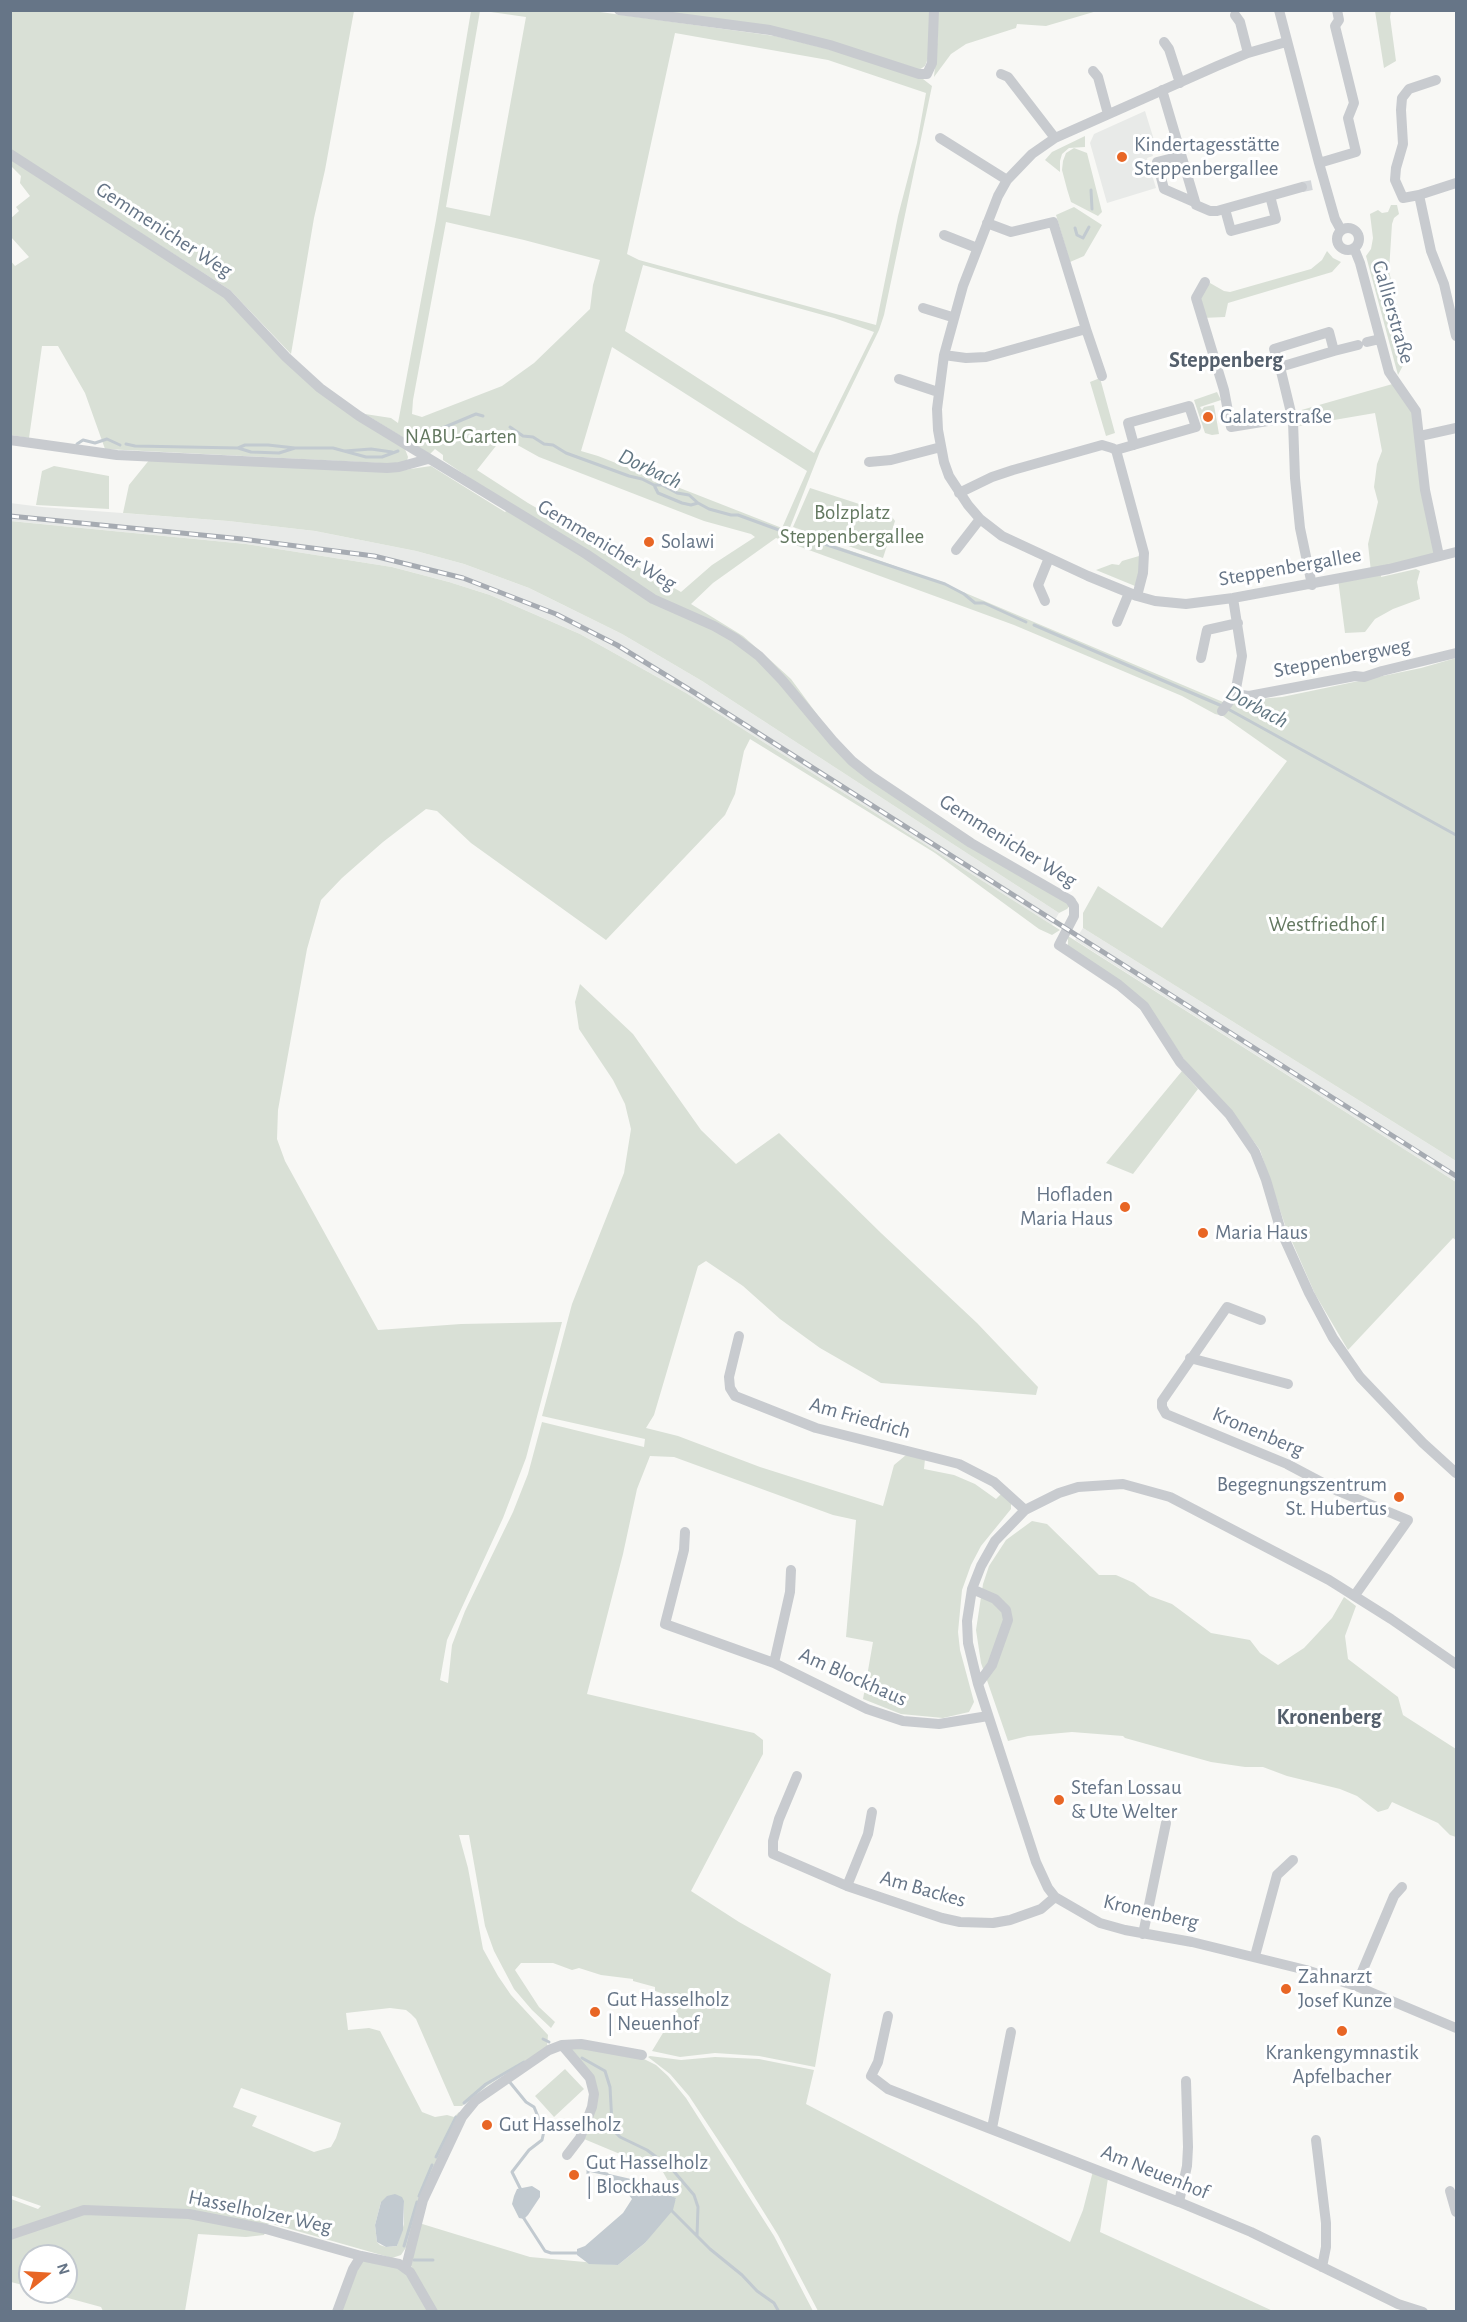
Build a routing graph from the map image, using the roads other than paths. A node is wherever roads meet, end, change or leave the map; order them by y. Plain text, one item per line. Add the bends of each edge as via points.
1 (619, 10) edge
2 (934, 10) edge
3 (1279, 10) edge
4 (1337, 10) edge
5 (1235, 15) dead end
6 (1164, 42) dead end
7 (1286, 42) junction
8 (1248, 53) junction
9 (1094, 71) dead end
10 (1001, 74) dead end
11 (1436, 80) dead end
12 (1180, 82) junction
13 (1162, 90) junction
14 (1108, 114) junction
15 (940, 138) dead end
16 (1055, 138) junction
17 (10, 154) edge
18 (1181, 156) junction
19 (1319, 163) junction
20 (1007, 180) junction
21 (1324, 180) junction
22 (1456, 183) edge
23 (1419, 195) junction
24 (1270, 196) junction
25 (1194, 202) junction
26 (1225, 208) junction
27 (987, 223) junction
28 (944, 235) dead end
29 (977, 248) junction
30 (1205, 282) dead end
31 (923, 308) dead end
32 (952, 317) junction
33 (1086, 330) junction
34 (1456, 336) edge
35 (1380, 339) junction
36 (1334, 351) junction
37 (944, 355) junction
38 (1280, 367) junction
39 (1102, 376) dead end
40 (899, 379) dead end
41 (938, 392) junction
42 (1292, 417) junction
43 (1456, 428) edge
44 (1420, 436) junction
45 (10, 440) edge
46 (1134, 445) junction
47 (941, 447) junction
48 (1116, 450) junction
49 (428, 459) junction
50 (869, 462) dead end
51 (959, 493) junction
52 (980, 519) junction
53 (956, 550) dead end
54 (1456, 552) edge
55 (1438, 556) junction
56 (1049, 558) junction
57 (1312, 585) junction
58 (1133, 594) junction
59 (1233, 598) junction
60 (1045, 601) dead end
61 (1117, 622) dead end
62 (1238, 622) junction
63 (1456, 653) edge
64 (1201, 658) dead end
65 (1233, 698) junction
66 (1222, 711) dead end
67 (1261, 1320) dead end
68 (739, 1336) dead end
69 (1190, 1358) junction
70 (1288, 1384) dead end
71 (1456, 1473) edge
72 (1024, 1510) junction
73 (685, 1532) dead end
74 (791, 1570) dead end
75 (972, 1589) junction
76 (1355, 1595) junction
77 (774, 1663) junction
78 (1456, 1664) edge
79 (978, 1684) junction
80 (988, 1716) junction
81 (798, 1776) dead end
82 (872, 1812) dead end
83 (1166, 1823) dead end
84 (1293, 1860) dead end
85 (847, 1886) junction
86 (1402, 1887) dead end
87 (1055, 1897) junction
88 (1143, 1934) junction
89 (1255, 1956) junction
90 (1356, 1986) junction
91 (888, 2016) dead end
92 (1456, 2027) edge
93 (1011, 2032) dead end
94 (562, 2045) junction
95 (642, 2055) dead end
96 (1186, 2081) dead end
97 (992, 2128) junction
98 (1316, 2140) dead end
99 (567, 2155) dead end
100 (1449, 2191) dead end
101 (1179, 2202) junction
102 (1456, 2212) edge
103 (10, 2235) edge
104 (361, 2256) junction
105 (406, 2267) junction
106 (1322, 2267) junction
107 (337, 2312) edge
108 (434, 2312) edge
109 (1423, 2312) edge

1 - 2 street via 770,30 830,45 911,73 927,74 932,63
3 - 7 street, Gallierstraße
4 - 19 street via 1339,20 1335,26 1354,103 1348,118 1356,152
5 - 8 street
6 - 12 street
7 - 8 street, Steppenbergallee
7 - 19 street, Gallierstraße
8 - 12 street, Steppenbergallee
9 - 14 street
10 - 16 street via 1008,77
11 - 23 street via 1408,89 1402,98 1403,144 1395,180 1403,198
12 - 13 street, Steppenbergallee
13 - 14 street, Steppenbergallee
13 - 18 street
14 - 16 street, Steppenbergallee
15 - 20 street
16 - 20 street, Steppenbergallee via 1032,154
17 - 49 street, Gemmenicher Weg via 227,294 320,388
18 - 25 street
18 - 25 street via 1157,162 1164,189
19 - 21 street, Gallierstraße
20 - 27 street, Steppenbergallee
21 - 24 street
21 - 35 street, Gallierstraße via 1341,230 1350,228 1358,233 1359,242 1354,248
22 - 23 street
23 - 34 street
24 - 26 street
24 - 26 street via 1276,219 1230,231
25 - 26 street via 1210,212
27 - 29 street, Steppenbergallee
27 - 33 street via 1011,232 1053,222
28 - 29 street
29 - 32 street, Steppenbergallee
30 - 42 street via 1196,298 1231,427
31 - 32 street
32 - 37 street, Steppenbergallee
33 - 37 street via 986,357
33 - 39 street
35 - 36 street
35 - 44 street, Gallierstraße via 1391,377 1416,411
36 - 38 street
36 - 38 street via 1329,332 1274,349
37 - 41 street, Steppenbergallee
38 - 42 street
40 - 41 street
41 - 47 street, Steppenbergallee
42 - 57 street via 1300,528
43 - 44 street
44 - 55 street, Gallierstraße via 1425,490
45 - 49 street via 117,455 387,468
46 - 46 street via 1196,428 1189,406 1128,423
46 - 48 street
47 - 50 street
47 - 51 street, Steppenbergallee via 949,476
48 - 51 street via 1102,445 992,477
48 - 58 street via 1144,553 1143,573
49 - 71 street, Gemmenicher Weg via 653,599 735,638 759,656 833,741 871,776 971,843 1070,900 1074,916 1059,945 1144,1006 1180,1062 1229,1114 1255,1152 1281,1231 1333,1338 1367,1385
51 - 52 street, Steppenbergallee
52 - 53 street
52 - 56 street, Steppenbergallee via 1011,542
54 - 55 street, Steppenbergallee
55 - 57 street, Steppenbergallee
56 - 58 street, Steppenbergallee
56 - 60 street via 1036,586
57 - 59 street, Steppenbergallee
58 - 59 street, Steppenbergallee via 1186,604
58 - 61 street
59 - 62 street, Steppenbergweg
62 - 64 street via 1207,630
62 - 65 street, Steppenbergweg via 1242,656
63 - 65 street, Steppenbergweg via 1364,677
65 - 66 street
67 - 69 street, Kronenberg via 1227,1307
68 - 72 street, Am Friedrich via 729,1377 735,1396 816,1428 958,1463 994,1482
69 - 70 street
69 - 76 street, Kronenberg via 1162,1401 1166,1413 1408,1520
72 - 75 street via 994,1541
72 - 76 street via 1078,1488 1111,1484 1137,1487 1170,1497
73 - 77 street, Am Blockhaus via 665,1624
74 - 77 street, Am Blockhaus
75 - 79 street via 968,1643
75 - 79 street via 996,1599 1006,1610 1008,1620 993,1665
76 - 78 street
77 - 80 street, Am Blockhaus via 903,1721 939,1725
79 - 80 street
80 - 87 street via 1036,1862
81 - 85 street, Am Backes via 779,1819 773,1854
82 - 85 street, Am Backes via 868,1834
83 - 88 street
84 - 89 street via 1277,1875
85 - 87 street, Am Backes via 942,1918 975,1923 993,1923 1028,1914
86 - 90 street via 1394,1896
87 - 88 street, Kronenberg via 1100,1923
88 - 89 street, Kronenberg
89 - 90 street, Kronenberg
90 - 92 street, Kronenberg
91 - 97 street, Am Neuenhof via 871,2076 888,2089
93 - 97 street
94 - 95 street via 581,2044
94 - 99 street via 590,2078 594,2094 580,2138
94 - 105 street via 490,2090 462,2116 423,2200
96 - 101 street via 1187,2166
97 - 101 street, Am Neuenhof
98 - 106 street via 1326,2223
100 - 102 street
101 - 106 street, Am Neuenhof
103 - 104 street, Hasselholzer Weg via 84,2210 189,2214 266,2229
104 - 105 street, Hasselholzer Weg
104 - 107 street
105 - 108 street
106 - 109 street, Am Neuenhof

